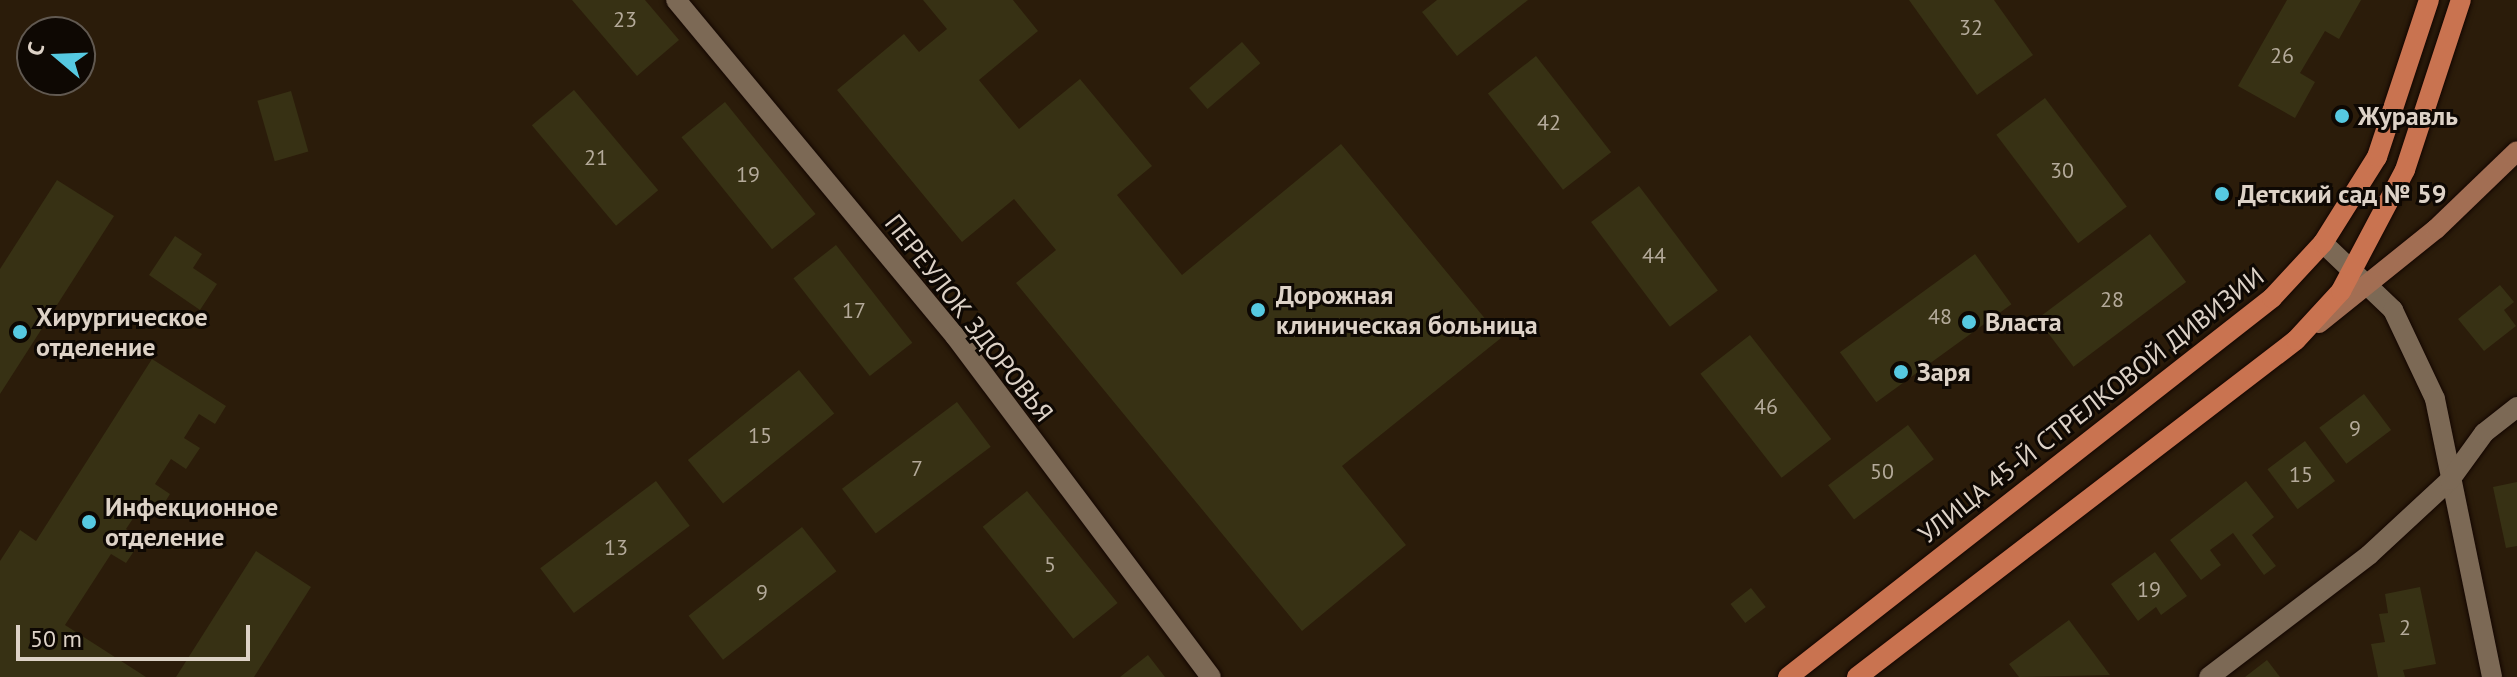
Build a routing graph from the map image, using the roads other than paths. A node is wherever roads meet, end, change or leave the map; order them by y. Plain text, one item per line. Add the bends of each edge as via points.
1 (676, 0) edge
2 (2429, 0) edge
3 (2461, 0) edge
4 (2517, 151) edge
5 (2323, 243) junction
6 (2354, 271) junction
7 (2369, 286) junction
8 (2296, 340) junction
9 (2517, 407) edge
10 (2450, 480) junction
11 (1211, 677) edge
12 (1788, 677) edge
13 (1857, 677) edge
14 (2209, 677) edge
15 (2492, 677) edge

1 - 11 street, ПЕРЕУЛОК ЗДОРОВЬЯ via 955,336
2 - 5 main road, УЛИЦА 45-Й СТРЕЛКОВОЙ ДИВИЗИИ via 2377,157
3 - 6 main road via 2405,170
4 - 7 main road
5 - 6 street
5 - 12 main road, УЛИЦА 45-Й СТРЕЛКОВОЙ ДИВИЗИИ via 2272,298
6 - 7 street
6 - 8 main road
7 - 8 main road
7 - 10 street via 2393,310 2420,363 2435,399
8 - 13 main road
9 - 10 street via 2475,443
10 - 14 street via 2369,555
10 - 15 street

